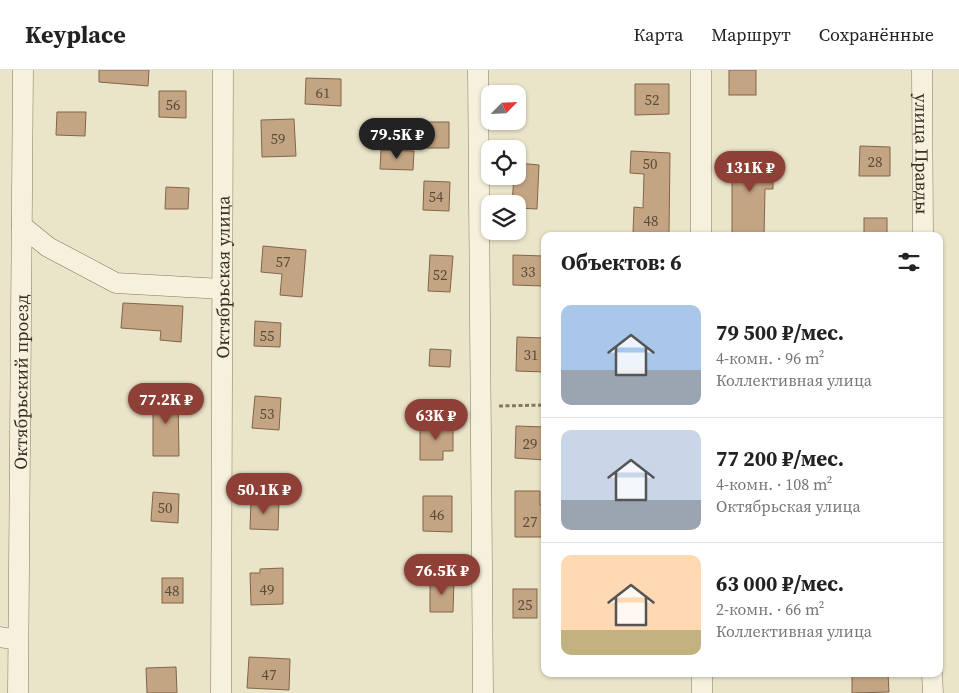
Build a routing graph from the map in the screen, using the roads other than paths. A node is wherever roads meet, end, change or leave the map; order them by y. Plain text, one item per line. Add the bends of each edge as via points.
1 (23, 70) edge
2 (223, 70) edge
3 (478, 70) edge
4 (701, 70) edge
5 (922, 70) edge
6 (22, 226) junction
7 (701, 232) edge
8 (923, 232) edge
9 (222, 289) junction
10 (9, 638) edge
11 (702, 677) edge
12 (932, 677) edge
13 (18, 693) edge
14 (221, 693) edge
15 (483, 693) edge
16 (702, 693) edge
17 (933, 693) edge

1 - 6 street, Октябрьский проезд
2 - 9 street, Октябрьская улица
3 - 15 street
4 - 7 street
5 - 8 street, улица Правды
6 - 9 street via 48,247 116,283
6 - 10 street, Октябрьский проезд
9 - 14 street, Октябрьская улица
10 - 13 street, Октябрьский проезд
11 - 16 street
12 - 17 street

